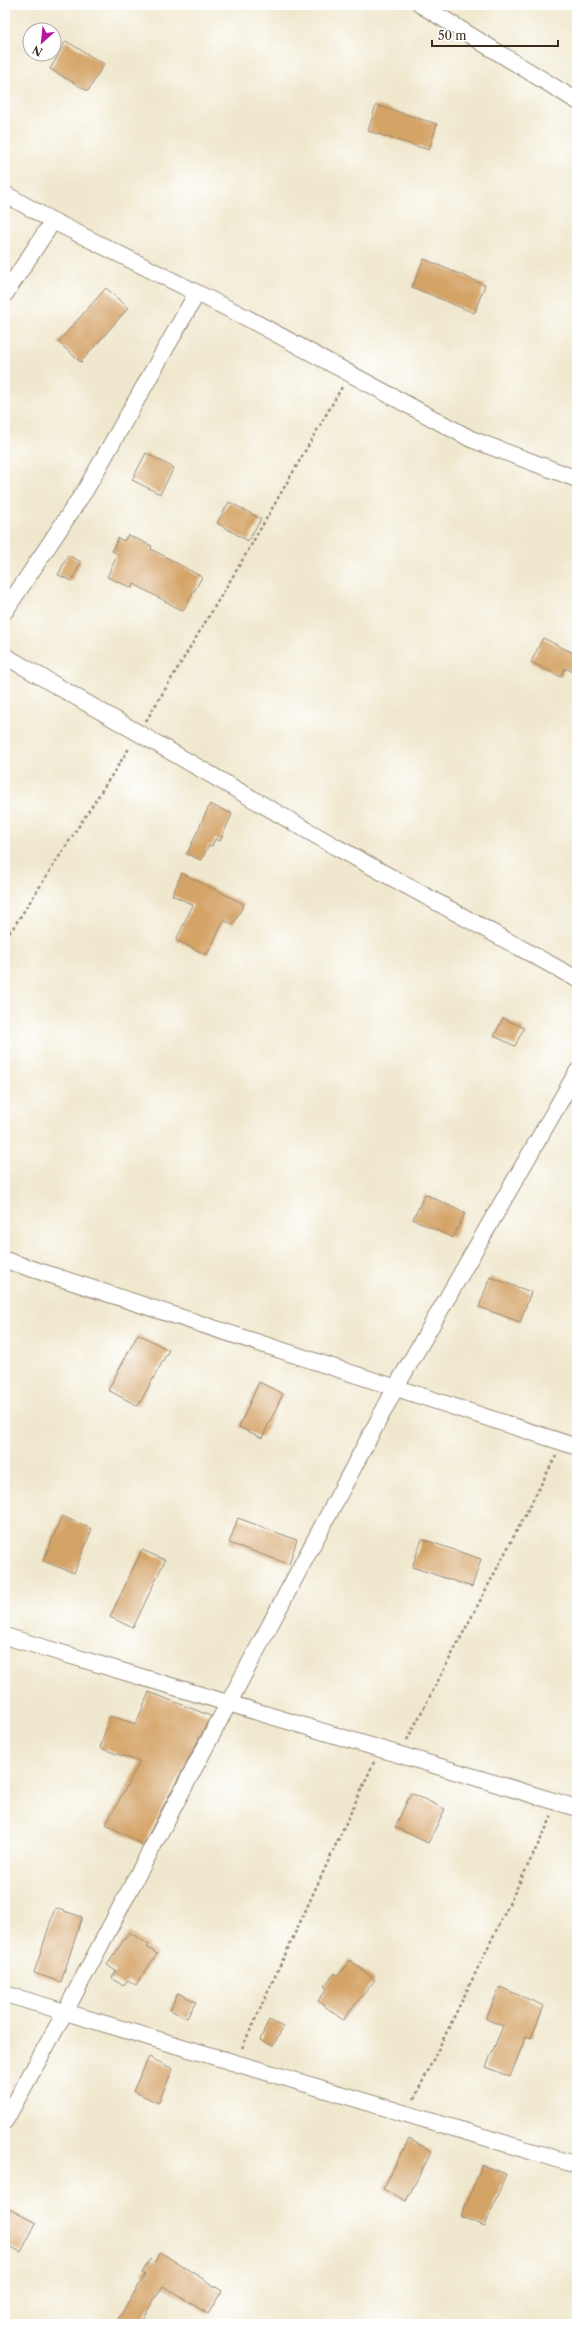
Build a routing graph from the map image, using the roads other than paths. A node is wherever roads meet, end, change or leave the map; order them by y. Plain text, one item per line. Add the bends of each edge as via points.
1 (421, 5) edge
2 (577, 101) edge
3 (5, 194) edge
4 (53, 221) junction
5 (197, 293) junction
6 (5, 294) edge
7 (577, 479) edge
8 (5, 611) edge
9 (5, 656) edge
10 (577, 979) edge
11 (577, 1072) edge
12 (5, 1260) edge
13 (396, 1387) junction
14 (570, 1444) edge
15 (5, 1636) edge
16 (227, 1704) junction
17 (577, 1808) edge
18 (5, 1994) edge
19 (65, 2012) junction
20 (5, 2121) edge
21 (577, 2165) edge

1 - 2 street
3 - 4 street
4 - 5 street
4 - 6 street
5 - 7 street via 471,439
5 - 8 street via 86,489
9 - 10 street via 336,847
11 - 13 street
12 - 13 street
13 - 14 street
13 - 16 street
15 - 16 street
16 - 17 street
16 - 19 street
18 - 19 street
19 - 20 street
19 - 21 street

